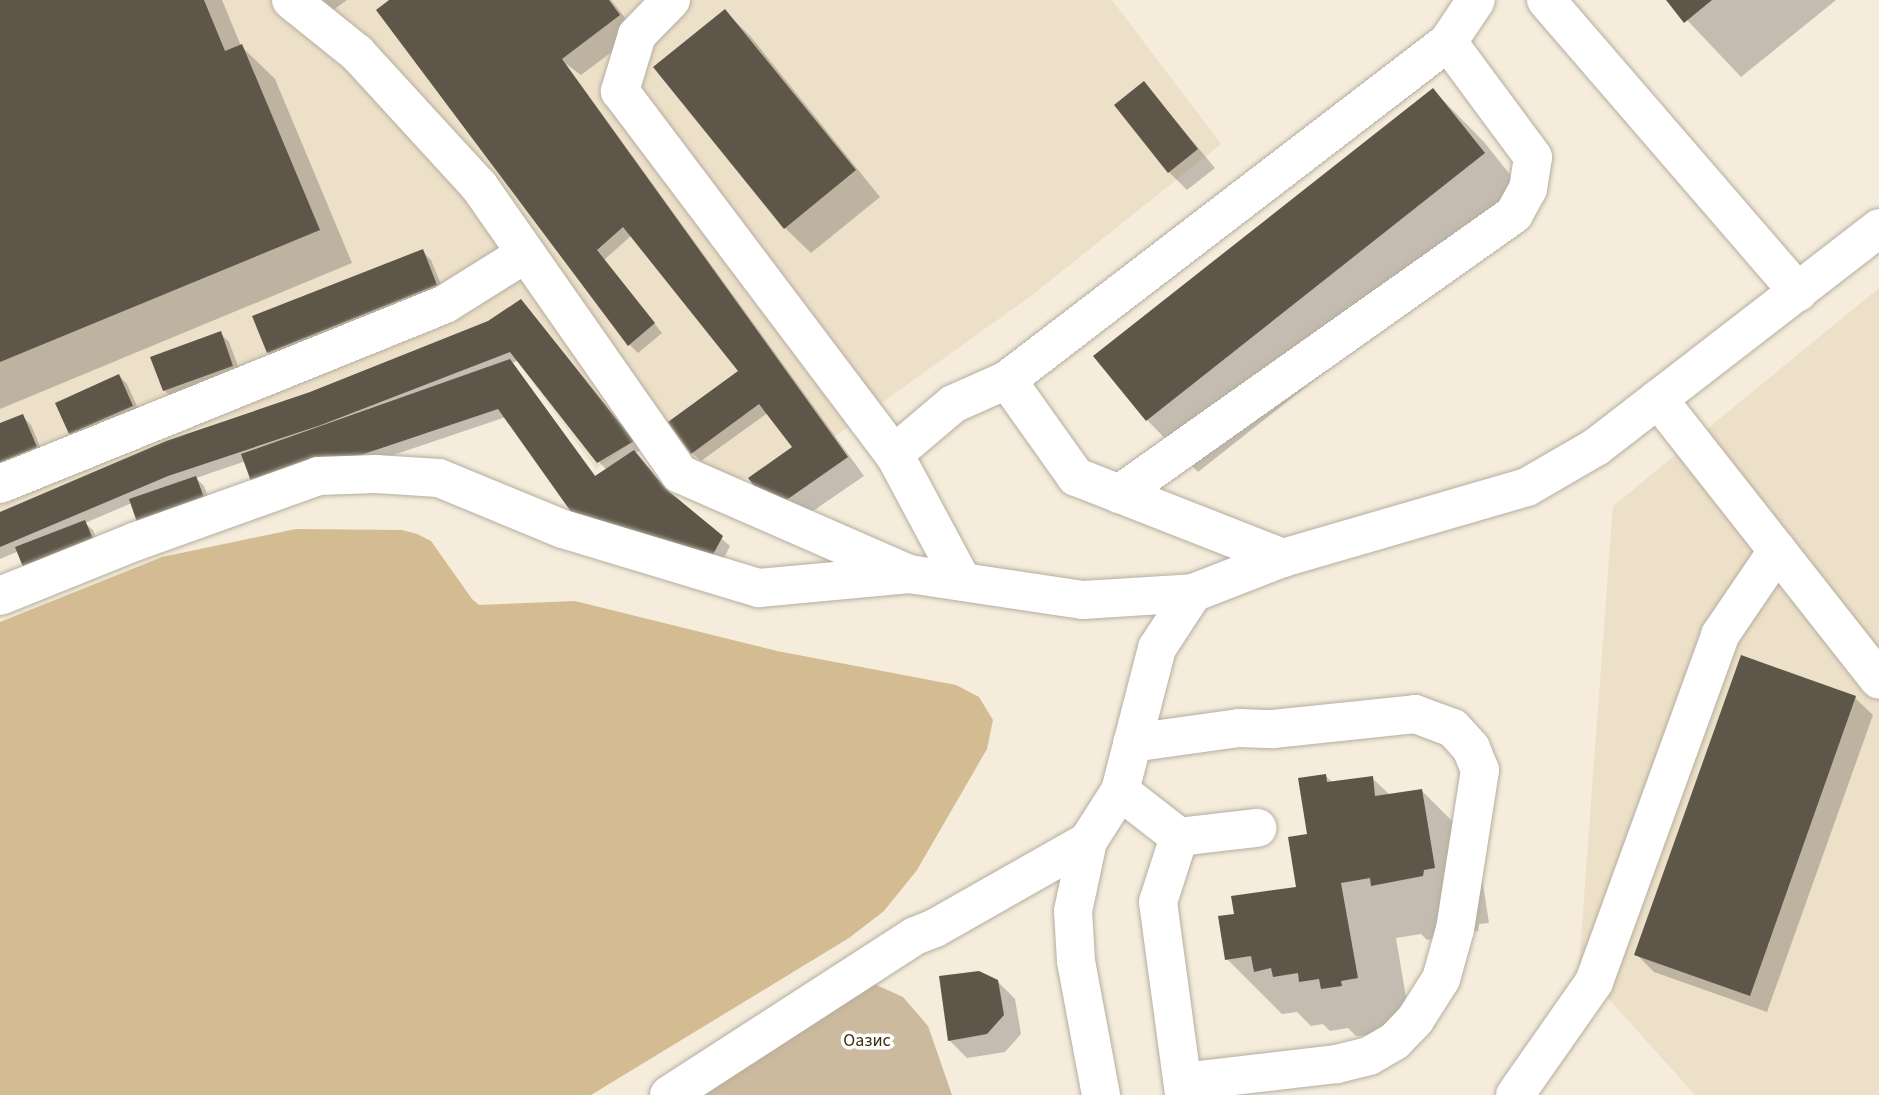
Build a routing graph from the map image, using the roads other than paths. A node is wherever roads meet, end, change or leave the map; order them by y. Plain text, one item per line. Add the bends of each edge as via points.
1 (290, 0) edge
2 (671, 0) edge
3 (1476, 0) edge
4 (1546, 0) edge
5 (1448, 43) junction
6 (1879, 228) edge
7 (525, 254) junction
8 (1798, 292) junction
9 (1007, 380) junction
10 (1658, 399) junction
11 (894, 454) junction
12 (0, 484) edge
13 (1119, 494) junction
14 (1777, 551) junction
15 (1283, 558) junction
16 (909, 574) junction
17 (962, 581) junction
18 (1193, 593) junction
19 (0, 596) edge
20 (1879, 680) edge
21 (1132, 743) junction
22 (1120, 790) junction
23 (1257, 828) dead end
24 (1179, 837) junction
25 (1088, 841) junction
26 (1184, 1088) edge
27 (669, 1095) edge
28 (1101, 1095) edge
29 (1515, 1095) edge

1 - 7 street via 367,63 479,186
2 - 11 street via 637,35 620,91
3 - 5 street
4 - 8 street
5 - 9 street
5 - 13 street via 1533,157 1528,189 1514,214
6 - 8 street
7 - 12 street via 445,304
7 - 16 street via 680,474
8 - 10 street
9 - 11 street via 953,404
9 - 13 street via 1076,477
10 - 14 street
10 - 15 street via 1597,447 1527,487
11 - 17 street
13 - 15 street
14 - 20 street
14 - 29 street via 1720,635 1594,982
15 - 18 street
16 - 17 street
16 - 19 street via 759,588 563,529 439,478 376,474 318,476
17 - 18 street via 1083,600
18 - 21 street via 1157,648
21 - 22 street
21 - 26 street via 1239,728 1273,729 1415,715 1453,728 1471,748 1480,770 1455,929 1441,979 1415,1020 1395,1041 1369,1056
22 - 24 street
22 - 25 street
23 - 24 street
24 - 26 street via 1158,902
25 - 27 street via 915,936
25 - 28 street via 1073,911 1076,961

